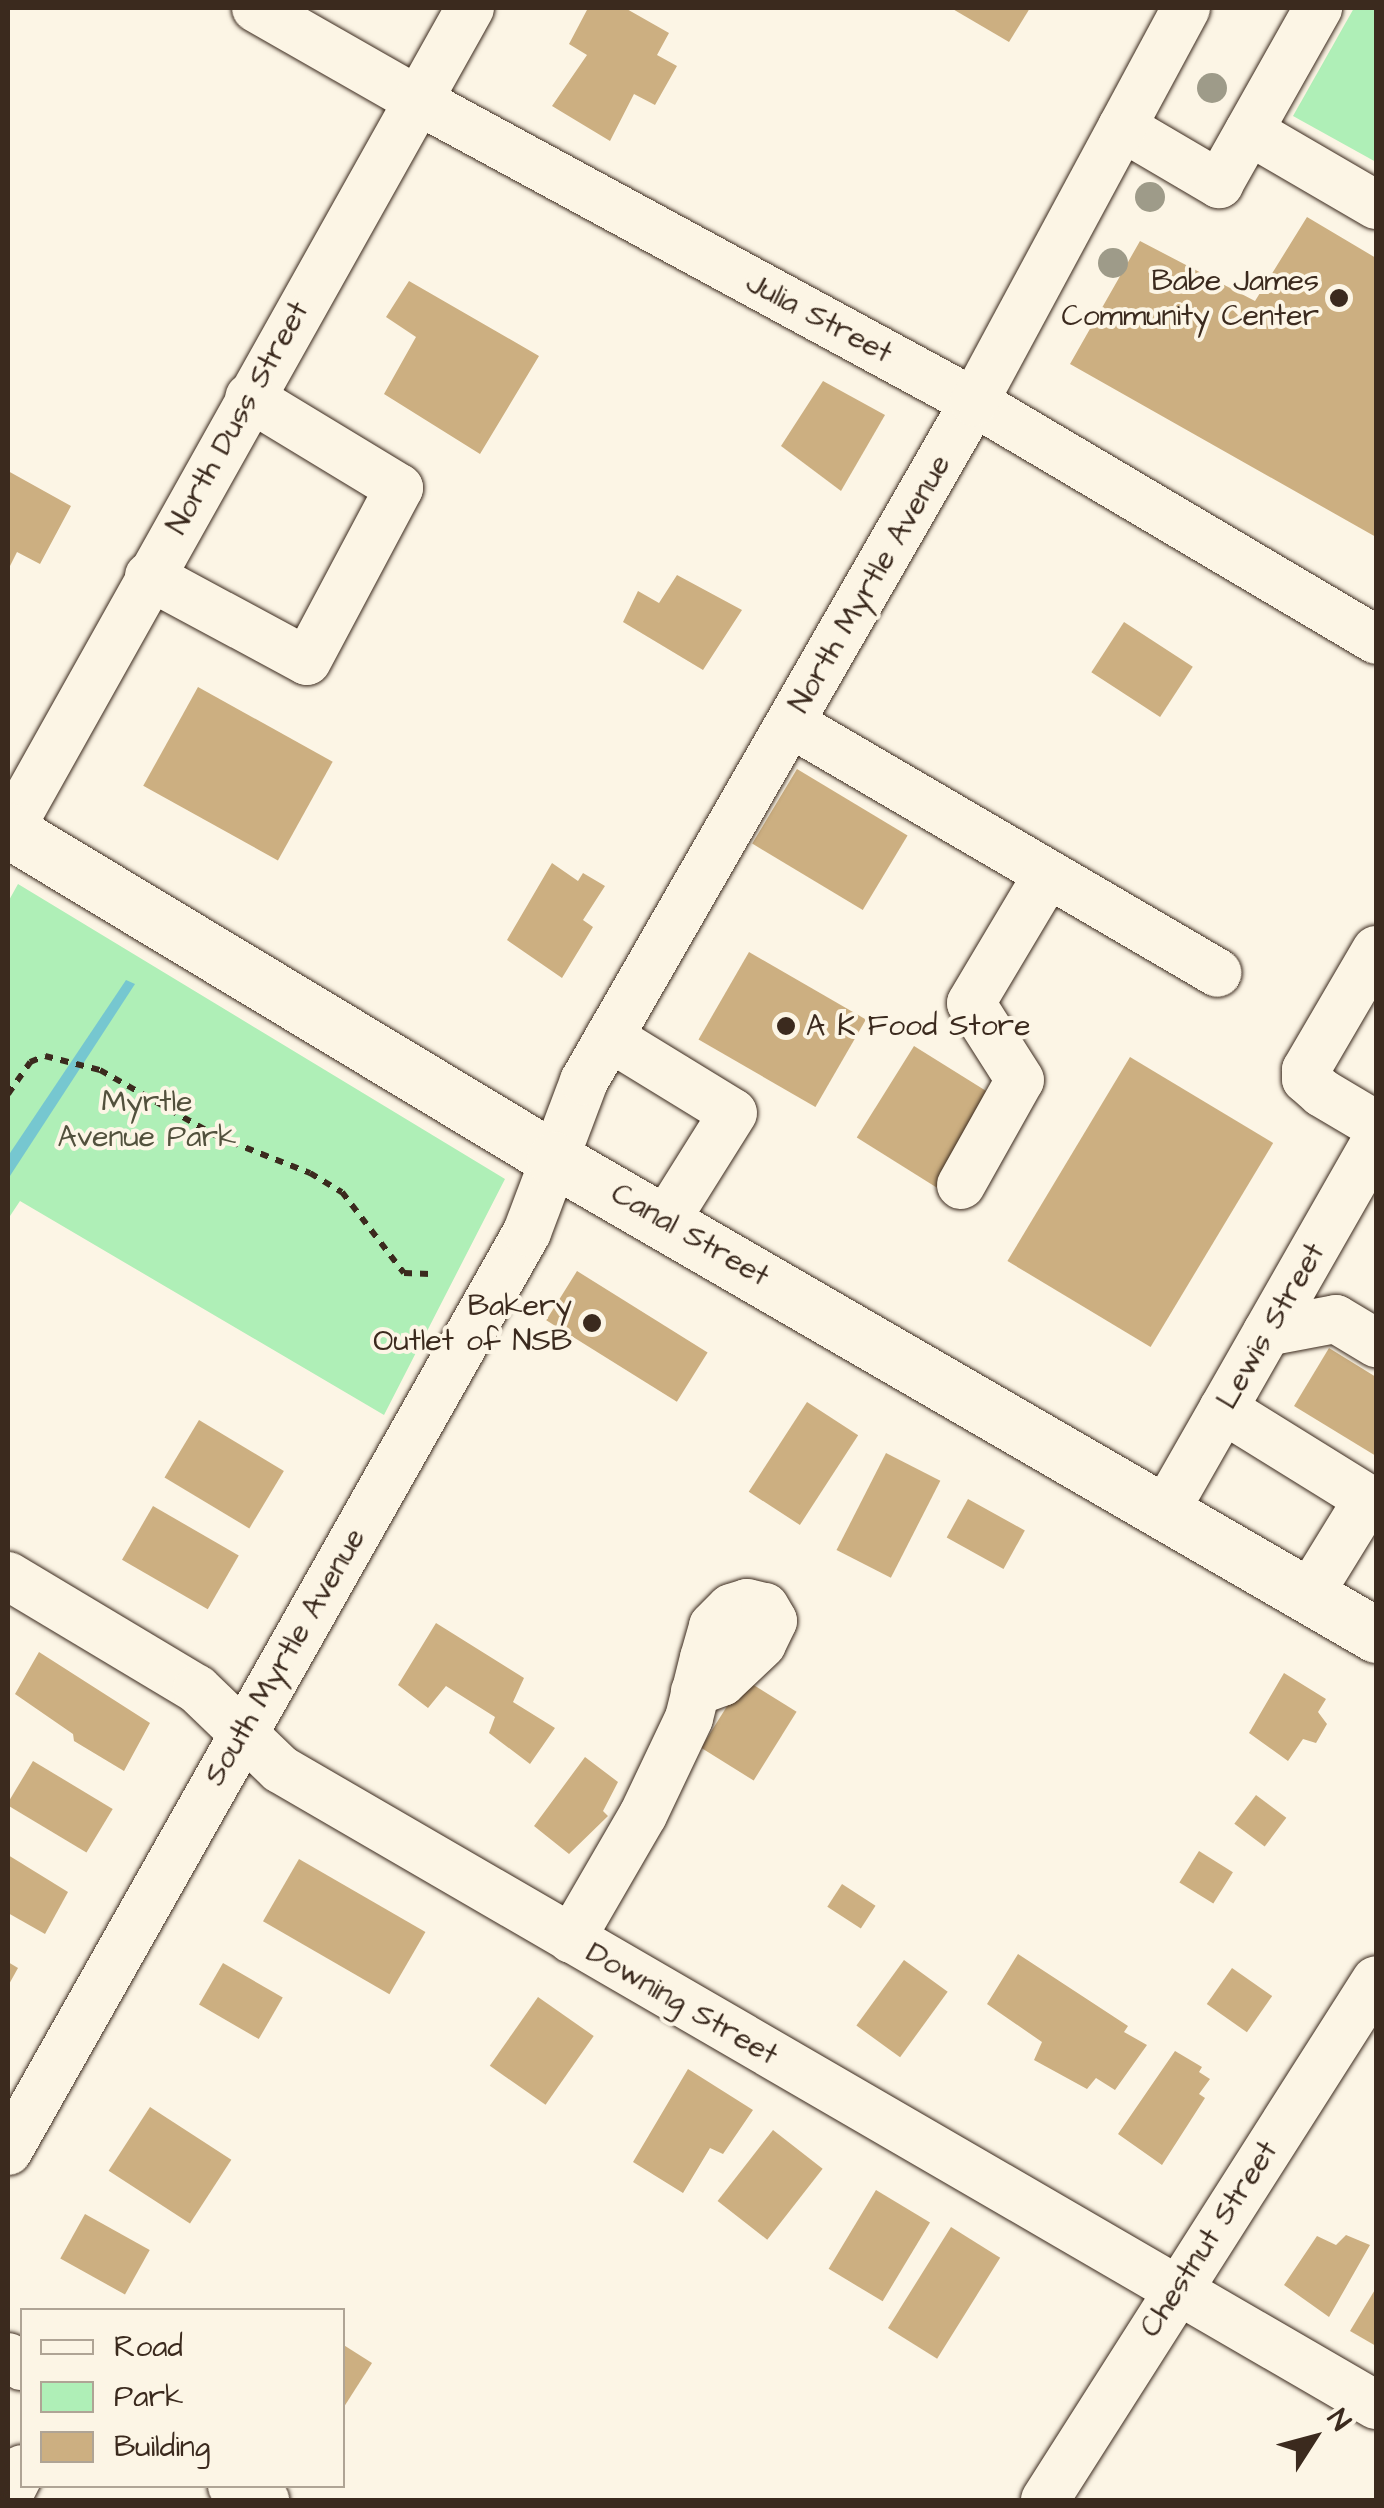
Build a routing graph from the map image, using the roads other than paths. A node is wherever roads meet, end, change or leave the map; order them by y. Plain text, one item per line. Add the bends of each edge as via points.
1 (256, 8) edge
2 (470, 8) edge
3 (1186, 8) edge
4 (1318, 8) edge
5 (417, 100) junction
6 (1122, 127) junction
7 (1248, 131) junction
8 (1376, 205) edge
9 (249, 397) junction
10 (974, 402) junction
11 (149, 576) junction
12 (1376, 640) edge
13 (790, 724) junction
14 (8, 831) edge
15 (1048, 874) junction
16 (1376, 950) edge
17 (1217, 973) dead end
18 (609, 1036) junction
19 (1376, 1125) edge
20 (1376, 1141) edge
21 (554, 1159) junction
22 (962, 1185) dead end
23 (666, 1220) junction
24 (1267, 1332) junction
25 (1376, 1343) edge
26 (1223, 1408) junction
27 (1165, 1510) junction
28 (8, 1576) edge
29 (1308, 1595) junction
30 (1376, 1635) edge
31 (696, 1692) dead end
32 (242, 1731) junction
33 (571, 1939) junction
34 (1376, 1980) edge
35 (8, 2150) edge
36 (1175, 2291) junction
37 (1376, 2405) edge
38 (20, 2473) edge
39 (237, 2488) edge
40 (8, 2496) edge
41 (265, 2500) edge
42 (1045, 2500) edge

1 - 5 street, Julia Street
2 - 5 street, North Duss Street
3 - 6 street, North Myrtle Avenue
4 - 7 street
5 - 9 street, North Duss Street
5 - 10 street, Julia Street
6 - 7 street via 1219,184
6 - 10 street, North Myrtle Avenue
7 - 8 street
9 - 11 street, North Duss Street
9 - 11 street via 399,488 307,661
10 - 12 street, Julia Street
10 - 13 street, North Myrtle Avenue
11 - 14 street, North Duss Street
13 - 15 street
13 - 18 street, North Myrtle Avenue
14 - 21 main road, Canal Street
15 - 17 street
15 - 22 street via 971,1003 1020,1080
16 - 19 street via 1306,1070 1306,1079 1322,1093
18 - 21 street, North Myrtle Avenue
18 - 23 street via 732,1113
20 - 24 street, Lewis Street
21 - 23 main road, Canal Street
21 - 32 street, South Myrtle Avenue via 527,1232
23 - 27 main road, Canal Street
24 - 25 street via 1336,1319
24 - 26 street, Lewis Street
26 - 27 street, Lewis Street
26 - 29 street via 1368,1500
27 - 29 main road, Canal Street
28 - 32 street, Downing Street via 197,1689
29 - 30 main road, Canal Street
31 - 33 street via 643,1815
32 - 33 street, Downing Street via 280,1769
32 - 35 street, South Myrtle Avenue
33 - 36 street, Downing Street
34 - 36 street, Chestnut Street
36 - 37 street, Downing Street
36 - 42 street, Chestnut Street
38 - 40 street
39 - 41 street

